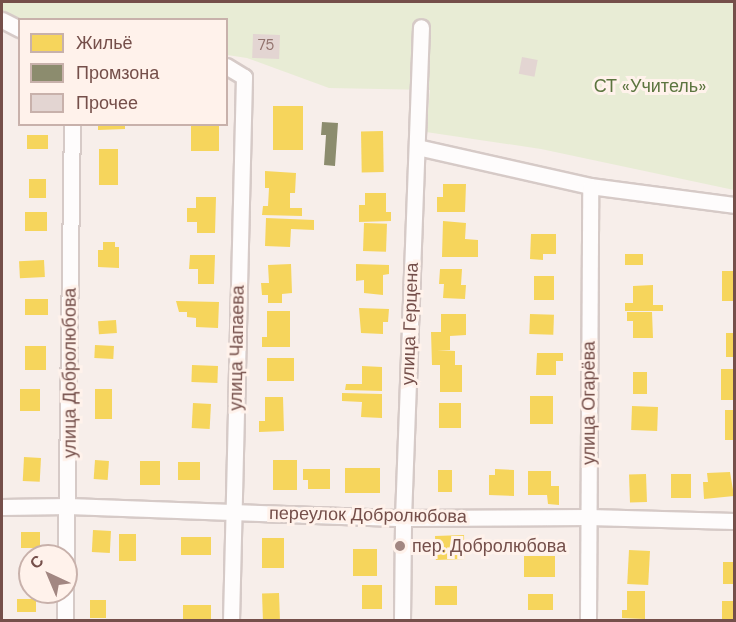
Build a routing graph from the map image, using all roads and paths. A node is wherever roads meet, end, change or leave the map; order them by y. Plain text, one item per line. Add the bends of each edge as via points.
1 (2, 20) edge
2 (421, 27) dead end
3 (18, 28) edge
4 (228, 67) edge
5 (72, 126) edge
6 (417, 147) junction
7 (590, 186) junction
8 (735, 205) edge
9 (68, 506) junction
10 (2, 507) edge
11 (233, 511) junction
12 (589, 517) junction
13 (403, 518) junction
14 (735, 521) edge
15 (65, 621) edge
16 (231, 621) edge
17 (402, 621) edge
18 (588, 621) edge

1 - 3 street
2 - 6 street, улица Герцена
4 - 11 street, улица Чапаева via 244,76
5 - 9 street, улица Добролюбова
6 - 7 street
6 - 13 street, улица Герцена
7 - 8 street
7 - 12 street, улица Огарёва
9 - 10 street, переулок Добролюбова
9 - 11 street, переулок Добролюбова
9 - 15 street, улица Добролюбова
11 - 13 street, переулок Добролюбова
11 - 16 street, улица Чапаева
12 - 13 street, переулок Добролюбова
12 - 14 street, переулок Добролюбова
12 - 18 street, улица Огарёва
13 - 17 street, улица Герцена

